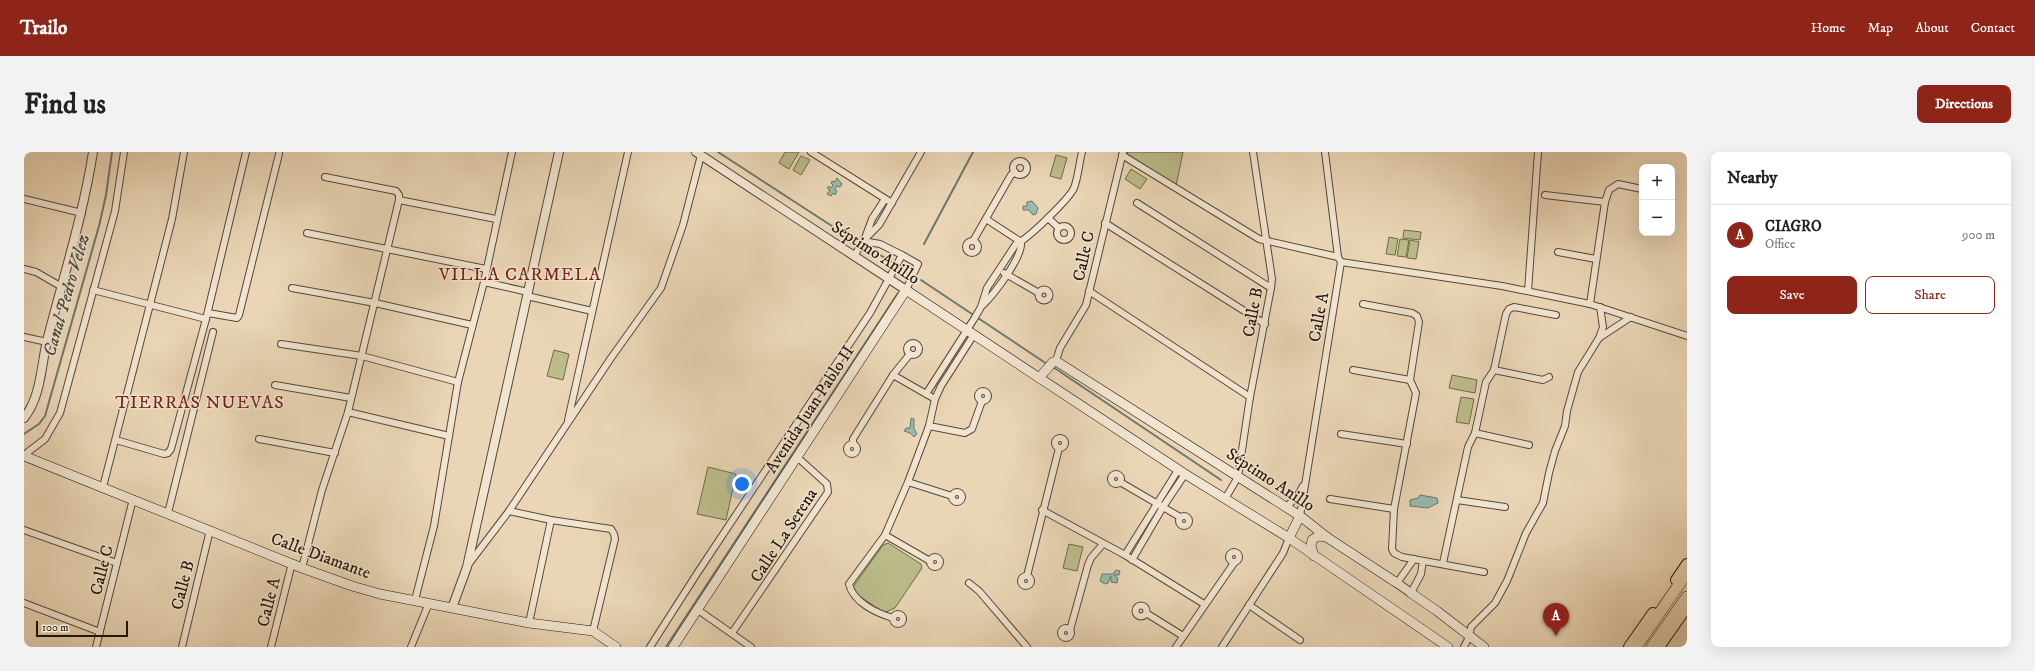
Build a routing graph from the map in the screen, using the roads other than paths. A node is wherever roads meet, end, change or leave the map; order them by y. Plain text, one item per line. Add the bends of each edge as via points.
1 (93, 152) edge
2 (124, 152) edge
3 (184, 152) edge
4 (246, 152) edge
5 (512, 152) edge
6 (559, 152) edge
7 (628, 152) edge
8 (810, 152) edge
9 (920, 152) edge
10 (1082, 152) edge
11 (1253, 152) edge
12 (1325, 152) edge
13 (1538, 152) edge
14 (1123, 153) edge
15 (279, 154) dead end
16 (699, 154) edge
17 (1015, 172) dead end
18 (325, 177) dead end
19 (1639, 188) edge
20 (1545, 195) dead end
21 (24, 198) edge
22 (884, 199) junction
23 (399, 200) junction
24 (1605, 202) junction
25 (892, 203) junction
26 (1137, 203) dead end
27 (82, 213) junction
28 (1048, 218) junction
29 (496, 219) junction
30 (986, 219) junction
31 (1105, 222) junction
32 (1059, 228) dead end
33 (307, 233) dead end
34 (864, 240) junction
35 (974, 241) dead end
36 (1266, 241) junction
37 (1022, 242) junction
38 (388, 248) junction
39 (1558, 252) dead end
40 (902, 255) junction
41 (854, 256) junction
42 (1596, 259) junction
43 (1340, 260) junction
44 (24, 269) edge
45 (486, 269) junction
46 (998, 269) junction
47 (1006, 275) junction
48 (890, 279) junction
49 (484, 282) junction
50 (62, 287) junction
51 (292, 288) dead end
52 (1271, 288) junction
53 (93, 290) junction
54 (906, 290) junction
55 (1528, 291) junction
56 (1089, 292) junction
57 (1039, 293) dead end
58 (527, 294) junction
59 (375, 303) junction
60 (150, 304) junction
61 (1363, 304) dead end
62 (1590, 304) junction
63 (1600, 307) junction
64 (980, 309) junction
65 (592, 311) junction
66 (1556, 315) dead end
67 (207, 316) junction
68 (1631, 317) junction
69 (1265, 324) junction
70 (472, 325) junction
71 (213, 332) dead end
72 (969, 333) junction
73 (1687, 336) edge
74 (24, 337) edge
75 (1599, 338) junction
76 (47, 342) junction
77 (280, 344) dead end
78 (910, 354) dead end
79 (362, 356) junction
80 (1052, 363) junction
81 (1353, 370) dead end
82 (1494, 370) junction
83 (893, 374) junction
84 (1549, 377) dead end
85 (1039, 378) junction
86 (1410, 380) junction
87 (458, 382) junction
88 (275, 385) dead end
89 (926, 394) junction
90 (1250, 397) junction
91 (351, 398) junction
92 (935, 400) junction
93 (982, 401) dead end
94 (348, 412) junction
95 (24, 418) edge
96 (568, 424) junction
97 (929, 426) junction
98 (1474, 433) junction
99 (1341, 434) dead end
100 (449, 436) junction
101 (260, 439) dead end
102 (116, 440) junction
103 (853, 444) dead end
104 (1406, 444) junction
105 (1529, 445) dead end
106 (1059, 448) dead end
107 (335, 453) junction
108 (24, 455) edge
109 (797, 456) junction
110 (1182, 472) junction
111 (1238, 477) junction
112 (908, 482) junction
113 (1120, 482) dead end
114 (1303, 486) junction
115 (103, 487) junction
116 (952, 496) dead end
117 (1226, 498) junction
118 (133, 499) junction
119 (1330, 499) dead end
120 (1457, 500) junction
121 (1156, 503) junction
122 (1163, 507) junction
123 (1286, 507) junction
124 (1505, 508) dead end
125 (1394, 509) junction
126 (1042, 510) junction
127 (509, 511) junction
128 (168, 513) junction
129 (1300, 516) junction
130 (1180, 517) dead end
131 (551, 520) junction
132 (24, 530) edge
133 (210, 530) junction
134 (885, 535) junction
135 (1290, 538) junction
136 (1328, 538) junction
137 (1103, 544) junction
138 (1125, 555) junction
139 (1314, 556) junction
140 (1414, 559) junction
141 (1132, 560) junction
142 (930, 561) dead end
143 (1423, 561) junction
144 (1234, 562) dead end
145 (117, 563) junction
146 (292, 563) junction
147 (1443, 564) junction
148 (1687, 564) edge
149 (467, 567) junction
150 (302, 568) junction
151 (1484, 572) dead end
152 (1687, 573) edge
153 (1027, 576) dead end
154 (970, 583) dead end
155 (1397, 583) junction
156 (1412, 593) junction
157 (1687, 597) edge
158 (415, 600) junction
159 (24, 602) edge
160 (429, 603) junction
161 (1204, 604) junction
162 (1249, 605) junction
163 (1687, 607) edge
164 (452, 608) junction
165 (698, 610) junction
166 (1146, 613) dead end
167 (893, 618) dead end
168 (529, 623) junction
169 (1070, 630) dead end
170 (593, 631) junction
171 (100, 632) junction
172 (732, 633) junction
173 (1184, 636) junction
174 (1469, 637) junction
175 (1300, 640) dead end
176 (96, 647) edge
177 (182, 647) edge
178 (271, 647) edge
179 (411, 647) edge
180 (616, 647) edge
181 (650, 647) edge
182 (673, 647) edge
183 (751, 647) edge
184 (1027, 647) edge
185 (1176, 647) edge
186 (1222, 647) edge
187 (1448, 647) edge
188 (1464, 647) edge
189 (1484, 647) edge
190 (1629, 647) edge
191 (1636, 647) edge
192 (1652, 647) edge
193 (1659, 647) edge

1 - 27 street
2 - 53 street via 115,211
3 - 60 street via 172,220
4 - 67 street
5 - 29 street
6 - 58 street
7 - 65 street
8 - 22 street
9 - 25 street
10 - 28 street via 1073,190
11 - 36 street, Calle B
12 - 43 street, Calle A
13 - 55 street
14 - 31 street, Calle C
14 - 36 street via 1253,236
15 - 67 street via 240,315 237,318
16 - 41 street, Séptimo Anillo
16 - 96 street via 683,225 661,288
17 - 30 street
18 - 23 street via 396,191
19 - 24 street via 1618,184 1609,190
20 - 24 street
21 - 27 street
22 - 25 street
22 - 34 street via 872,219
23 - 29 street
23 - 38 street
24 - 42 street
25 - 34 street via 876,229
26 - 52 street
27 - 50 street
28 - 32 street
28 - 37 street
29 - 45 street
30 - 35 street
30 - 37 street
31 - 56 street, Calle C
31 - 69 street
33 - 38 street
34 - 40 street via 880,244
34 - 41 street
36 - 43 street
36 - 52 street, Calle B
37 - 46 street via 1016,244
37 - 47 street via 1022,248
38 - 45 street
38 - 59 street
39 - 42 street
40 - 48 street
40 - 54 street via 918,264
41 - 48 street, Séptimo Anillo
42 - 62 street
43 - 55 street
43 - 114 street, Calle A
44 - 50 street via 36,272
45 - 49 street
46 - 47 street
46 - 64 street via 987,288
47 - 57 street
47 - 64 street
48 - 54 street, Séptimo Anillo
48 - 181 street via 870,314
49 - 58 street
49 - 70 street
50 - 76 street
51 - 59 street
52 - 69 street, Calle B
53 - 60 street
53 - 108 street via 60,414 45,439
54 - 72 main road, Séptimo Anillo
54 - 109 main road, Avenida Juan Pablo II
55 - 62 street
56 - 80 street, Calle C via 1083,312
56 - 90 street
58 - 65 street
58 - 149 street
59 - 70 street
59 - 79 street
60 - 67 street
60 - 102 street
61 - 86 street via 1412,313 1418,318
62 - 63 street
63 - 68 street
63 - 75 street via 1603,327
64 - 72 street
65 - 96 street
66 - 82 street via 1519,308 1509,309
67 - 102 street via 171,449 164,454
68 - 73 street
68 - 75 street
69 - 90 street, Calle B
70 - 87 street
71 - 128 street
72 - 85 main road, Séptimo Anillo
72 - 89 street
72 - 92 street
74 - 76 street
75 - 174 street via 1574,382 1565,426 1555,450 1543,503 1526,533 1507,581 1495,603 1474,623
76 - 95 street via 34,400
77 - 79 street
78 - 83 street
79 - 87 street
79 - 91 street
80 - 85 main road
80 - 111 main road, Séptimo Anillo
81 - 86 street
82 - 84 street via 1543,380
82 - 98 street via 1486,382
83 - 89 street
83 - 103 street via 853,439
85 - 110 main road, Séptimo Anillo
86 - 104 street via 1416,393
87 - 100 street
88 - 91 street
89 - 92 street
90 - 111 street, Calle B
91 - 94 street
92 - 97 street
93 - 97 street via 969,432
94 - 100 street
94 - 107 street
96 - 127 street
97 - 112 street
98 - 105 street
98 - 120 street via 1468,447
99 - 104 street
100 - 158 street via 434,526
101 - 107 street
102 - 115 street
104 - 125 street
106 - 126 street
107 - 150 street via 322,490
108 - 115 main road, Calle Diamante
109 - 165 main road, Avenida Juan Pablo II
109 - 172 street, Calle La Serena via 827,484 828,492
110 - 117 main road, Séptimo Anillo
110 - 121 street
110 - 122 street
111 - 117 street
111 - 123 main road, Séptimo Anillo
112 - 116 street
112 - 134 street
113 - 121 street
114 - 123 street via 1297,497
114 - 129 street, Calle A
115 - 118 main road, Calle Diamante
117 - 135 main road, Séptimo Anillo
118 - 128 main road, Calle Diamante
118 - 145 street, Calle C
119 - 125 street
120 - 124 street
120 - 147 street
121 - 122 street
121 - 138 street
122 - 130 street
122 - 141 street
123 - 129 main road, Séptimo Anillo
125 - 140 street via 1392,549 1398,555
126 - 137 street
126 - 153 street
127 - 131 street
127 - 149 street
128 - 133 main road, Calle Diamante
129 - 135 main road
129 - 136 main road, Séptimo Anillo
131 - 168 street
131 - 170 street via 611,529 614,534 615,539
132 - 145 street
133 - 146 main road, Calle Diamante
133 - 177 street, Calle B
134 - 142 street
134 - 167 street via 849,584 852,594 877,612
135 - 139 main road, Séptimo Anillo
135 - 162 street
136 - 139 main road via 1314,538 1311,546
136 - 155 main road, Séptimo Anillo
137 - 138 street
137 - 169 street via 1088,565
138 - 141 street
139 - 187 main road, Séptimo Anillo
140 - 143 street
140 - 155 street
141 - 161 street
143 - 147 street
143 - 156 street via 1421,574
144 - 161 street
145 - 171 street, Calle C
146 - 150 main road, Calle Diamante
146 - 178 street, Calle A
147 - 151 street
148 - 190 main road
149 - 164 street
150 - 158 main road, Calle Diamante via 380,594
152 - 191 highway
154 - 184 street
155 - 156 street, Séptimo Anillo
156 - 174 main road, Séptimo Anillo
157 - 192 highway
158 - 160 main road, Calle Diamante
159 - 171 street
160 - 164 main road, Calle Diamante
160 - 179 street
161 - 173 street
162 - 175 street
162 - 186 street
163 - 193 main road
164 - 168 main road, Calle Diamante
165 - 172 street
165 - 182 main road, Avenida Juan Pablo II
166 - 173 street
168 - 170 main road, Calle Diamante
170 - 180 main road, Calle Diamante
171 - 176 street, Calle C
172 - 183 street
173 - 185 street
174 - 188 street
174 - 189 main road, Séptimo Anillo

